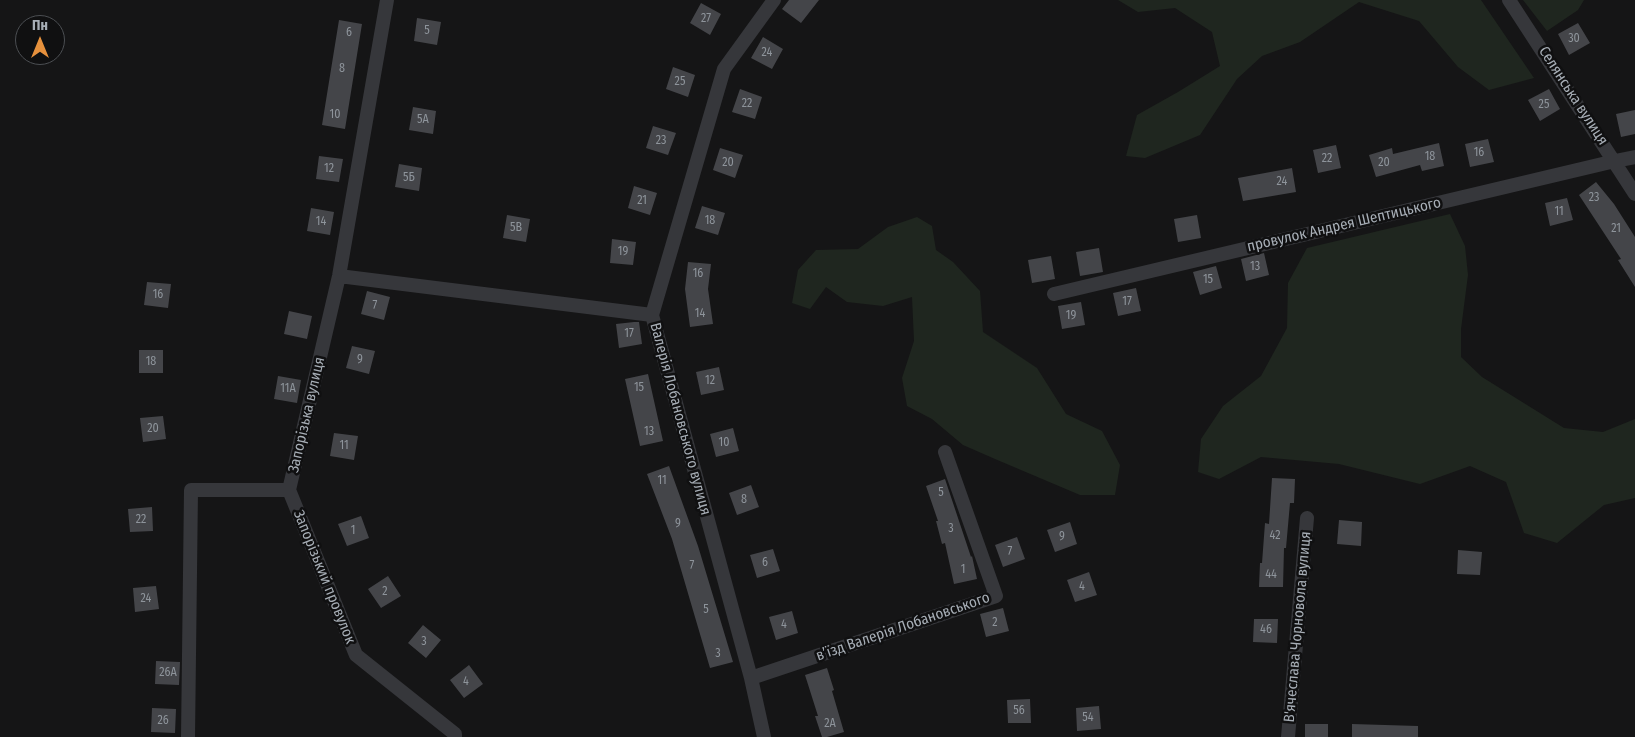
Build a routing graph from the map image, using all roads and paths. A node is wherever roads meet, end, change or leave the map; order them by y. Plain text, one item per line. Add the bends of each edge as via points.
1 (387, 0) edge
2 (774, 0) edge
3 (1509, 0) edge
4 (1635, 157) edge
5 (1615, 160) junction
6 (1635, 194) edge
7 (338, 276) junction
8 (1054, 294) dead end
9 (652, 315) junction
10 (944, 452) dead end
11 (289, 490) junction
12 (1307, 518) dead end
13 (751, 678) junction
14 (188, 737) edge
15 (455, 737) edge
16 (764, 737) edge
17 (1288, 737) edge

1 - 7 street, Запорізька вулиця
2 - 9 street, Валерія Лобановського вулиця via 724,69
3 - 5 street, Селянська вулиця
4 - 5 street, провулок Андрея Шептицького
5 - 6 street, Селянська вулиця
5 - 8 street, провулок Андрея Шептицького
7 - 9 street
7 - 11 street, Запорізька вулиця
9 - 13 street, Валерія Лобановського вулиця
10 - 13 street, в’їзд Валерія Лобановського via 996,596
11 - 14 street, Запорізька вулиця via 191,490
11 - 15 street, Запорізький провулок via 356,655
12 - 17 street, В'ячеслава Чорновола вулиця
13 - 16 street, Валерія Лобановського вулиця

